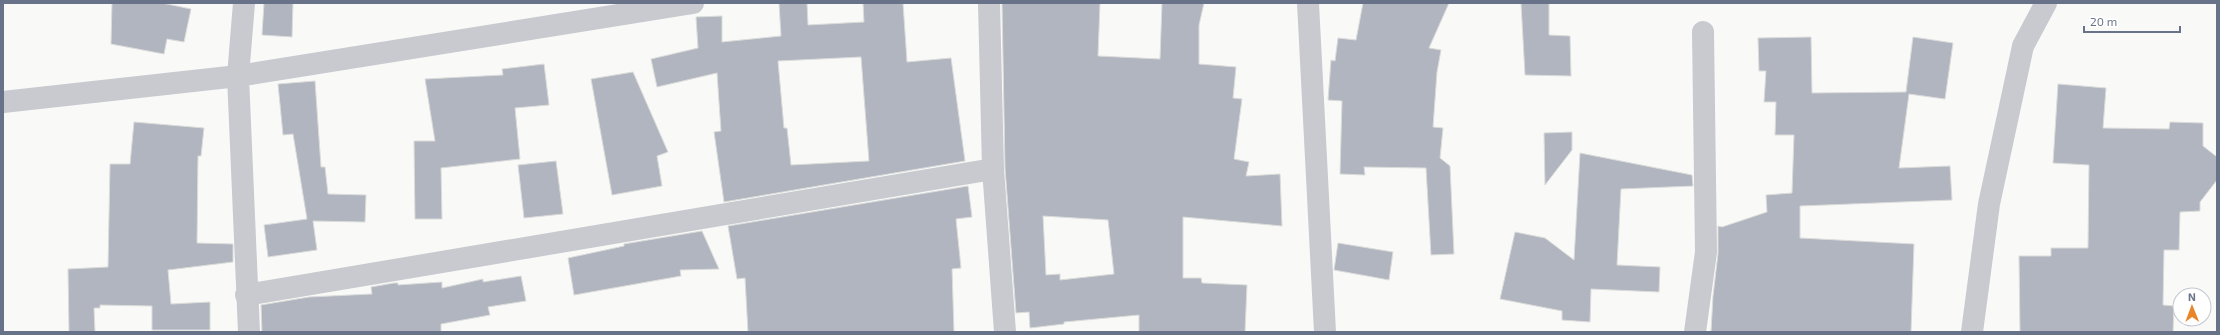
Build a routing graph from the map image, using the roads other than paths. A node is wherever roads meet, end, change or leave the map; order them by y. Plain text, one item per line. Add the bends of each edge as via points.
1 (244, 3) edge
2 (693, 3) edge
3 (988, 3) edge
4 (1308, 3) edge
5 (2046, 3) edge
6 (1703, 32) dead end
7 (238, 76) junction
8 (3, 102) edge
9 (993, 169) junction
10 (246, 295) junction
11 (249, 332) edge
12 (1005, 332) edge
13 (1325, 332) edge
14 (1695, 332) edge
15 (1972, 332) edge

1 - 7 street
2 - 7 street
3 - 9 street
4 - 13 street
5 - 15 street via 2023,46 1989,204
6 - 14 street via 1706,252
7 - 8 street
7 - 10 street
9 - 10 street
9 - 12 street
10 - 11 street

